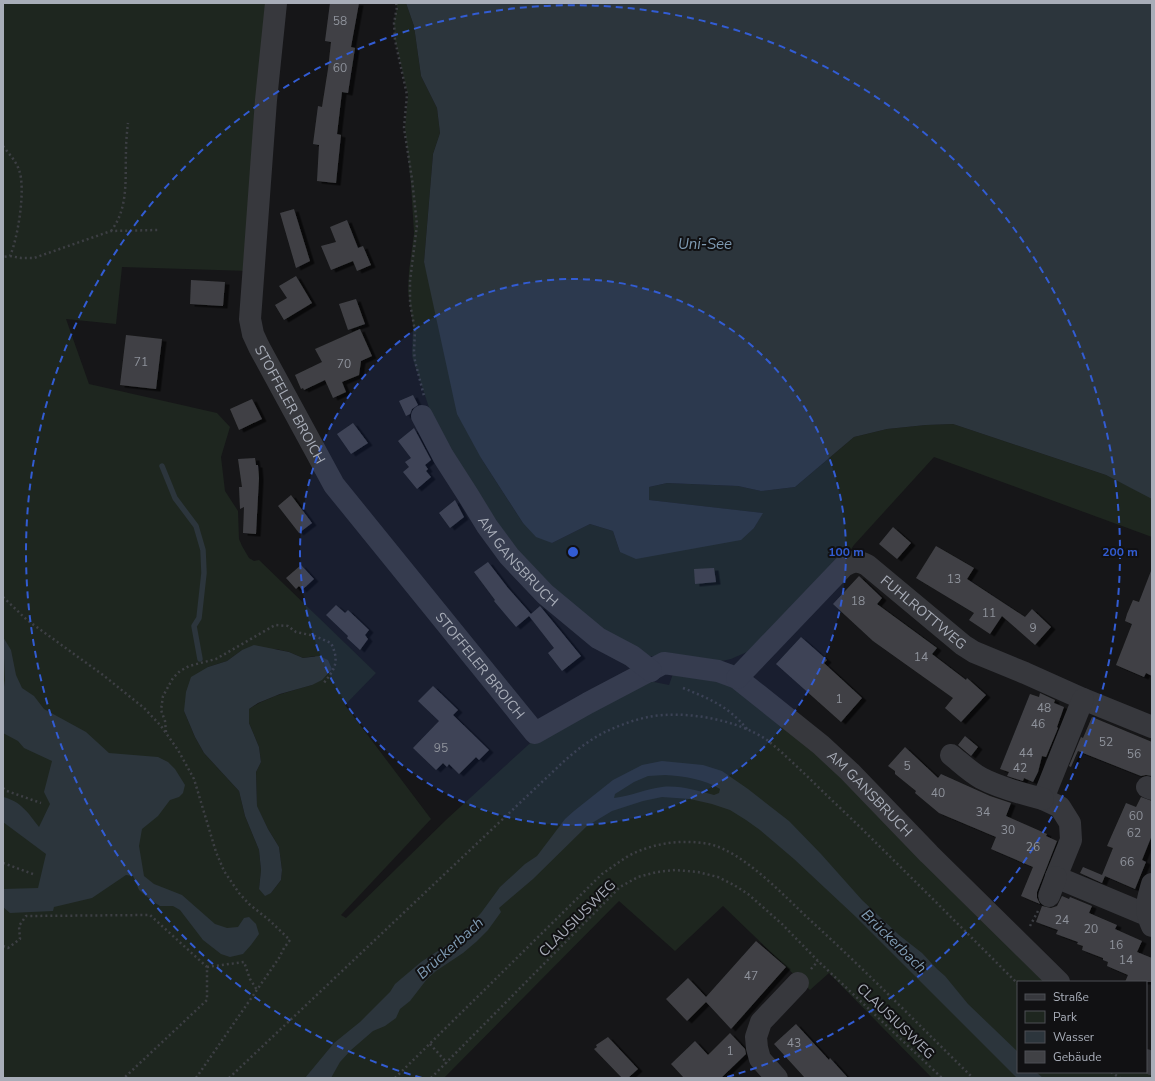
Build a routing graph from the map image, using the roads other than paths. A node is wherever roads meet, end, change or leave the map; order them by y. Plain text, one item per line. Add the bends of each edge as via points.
1 (276, 3) edge
2 (422, 416) road end
3 (651, 671) junction
4 (736, 678) junction
5 (1083, 699) junction
6 (1152, 727) edge
7 (535, 733) joint
8 (951, 754) dead end
9 (1043, 799) junction
10 (1152, 884) edge
11 (1149, 921) edge
12 (1058, 981) edge
13 (798, 983) dead end
14 (769, 1075) edge

1 - 7 street, STOFFELER BROICH via 250,311 253,334 334,485
2 - 3 street, AM GANSBRUCH via 443,456 509,556 545,594 598,638 632,656
3 - 4 street, AM GANSBRUCH via 664,663 718,671
3 - 7 street, AM GANSBRUCH
4 - 5 street, FUHLROTTWEG via 844,566 859,561 974,652
4 - 12 street, AM GANSBRUCH via 821,745 850,772
5 - 6 street
5 - 9 street
8 - 9 street via 981,778 1022,794
9 - 11 street via 1060,807 1070,823 1071,840 1052,887
10 - 11 street via 1148,898
13 - 14 street via 761,1022 756,1037 760,1059

